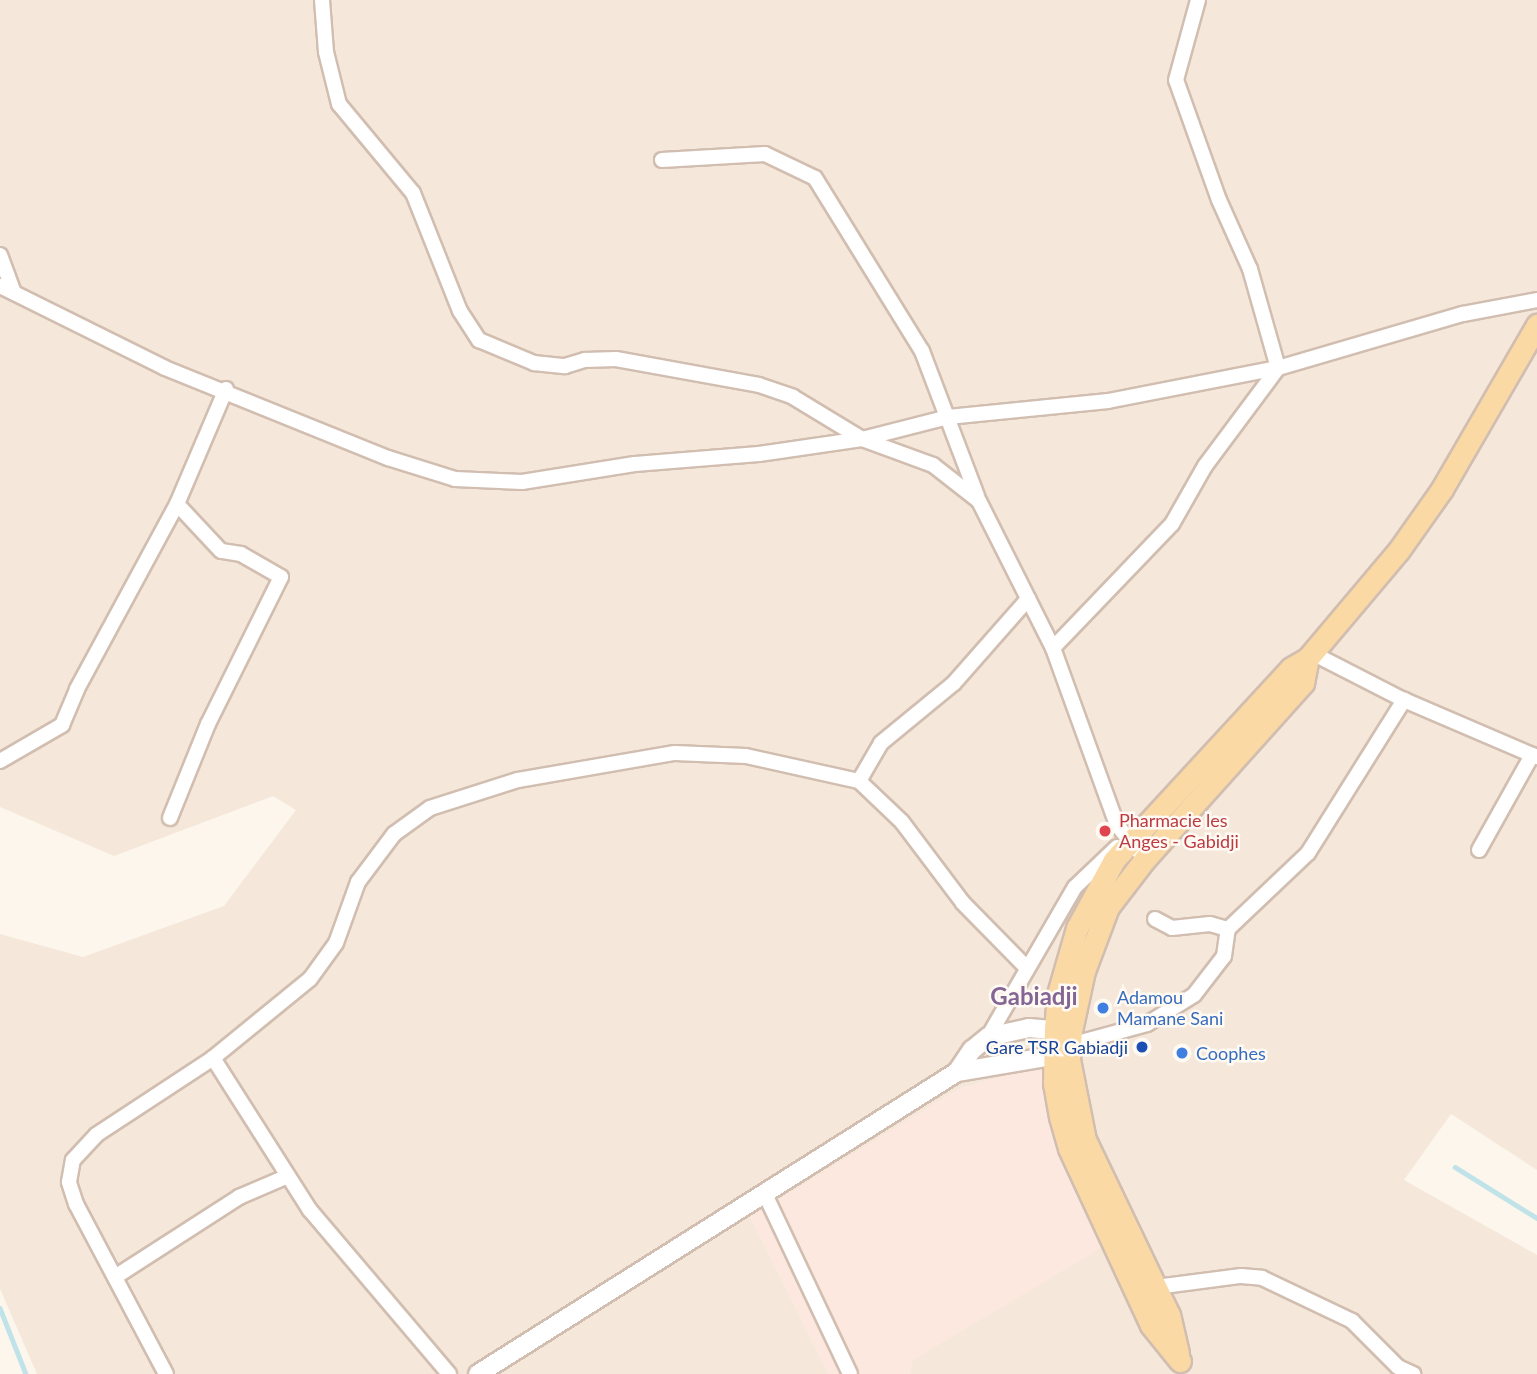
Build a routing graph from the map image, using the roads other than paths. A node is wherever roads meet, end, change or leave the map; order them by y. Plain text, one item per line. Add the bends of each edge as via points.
1 (322, 0) edge
2 (1198, 0) edge
3 (662, 160) dead end
4 (0, 255) edge
5 (0, 286) edge
6 (14, 293) junction
7 (1537, 300) edge
8 (1537, 325) edge
9 (1278, 368) junction
10 (226, 389) junction
11 (948, 417) junction
12 (862, 439) junction
13 (979, 501) junction
14 (177, 504) junction
15 (1028, 599) junction
16 (1053, 648) junction
17 (1310, 656) junction
18 (1405, 700) junction
19 (1534, 756) edge
20 (0, 761) edge
21 (859, 781) junction
22 (170, 818) dead end
23 (1128, 841) junction
24 (1479, 850) dead end
25 (1145, 859) junction
26 (1155, 919) dead end
27 (1228, 929) junction
28 (1025, 966) junction
29 (988, 1037) junction
30 (1063, 1044) junction
31 (213, 1058) junction
32 (957, 1072) junction
33 (288, 1176) junction
34 (764, 1192) junction
35 (114, 1276) junction
36 (1156, 1287) junction
37 (1183, 1368) edge
38 (166, 1374) edge
39 (449, 1374) edge
40 (478, 1374) edge
41 (849, 1374) edge
42 (1413, 1374) edge

1 - 12 street via 326,52 339,104 413,193 460,311 479,340 534,363 565,366 585,359 616,359 759,384 793,397
2 - 9 street via 1176,80 1258,290
3 - 11 street via 765,154 815,178 912,332
4 - 6 street
5 - 6 street
6 - 10 street via 164,368
7 - 9 street via 1464,314
8 - 17 main road via 1442,489 1399,550
9 - 11 street via 1108,401
9 - 16 street via 1205,466 1172,524
10 - 12 street via 305,426 455,479 522,482 635,464 759,454
10 - 14 street
11 - 12 street
11 - 13 street
12 - 13 street via 933,466
13 - 15 street
14 - 20 street via 76,689 62,725
14 - 22 street via 221,551 241,554 281,577 208,724
15 - 16 street
15 - 21 street via 969,668 881,743
16 - 23 street via 1086,729 1108,802
17 - 18 street
17 - 23 main road via 1292,668
17 - 25 main road via 1303,683
18 - 19 street
18 - 27 street via 1308,853
19 - 24 street
21 - 28 street via 902,822 963,903
21 - 31 street via 746,756 675,753 518,780 430,808 394,834 358,882 335,943 310,979
23 - 25 street
23 - 28 street via 1075,887
23 - 30 main road via 1077,928 1058,994
25 - 30 main road via 1108,907
26 - 27 street via 1172,928 1210,924
27 - 30 street via 1224,956 1194,995 1147,1024
28 - 29 street
29 - 30 street via 1008,1031
29 - 32 street via 972,1049
30 - 32 street
30 - 36 main road via 1085,1140
30 - 37 main road via 1054,1084 1069,1147 1151,1325
31 - 33 street
31 - 35 street via 96,1135 74,1160 71,1192
32 - 34 street
33 - 35 street via 239,1197
33 - 39 street via 310,1210
34 - 40 street
34 - 41 street
35 - 38 street
36 - 37 main road
36 - 42 street via 1241,1276 1262,1278 1352,1321 1398,1367

